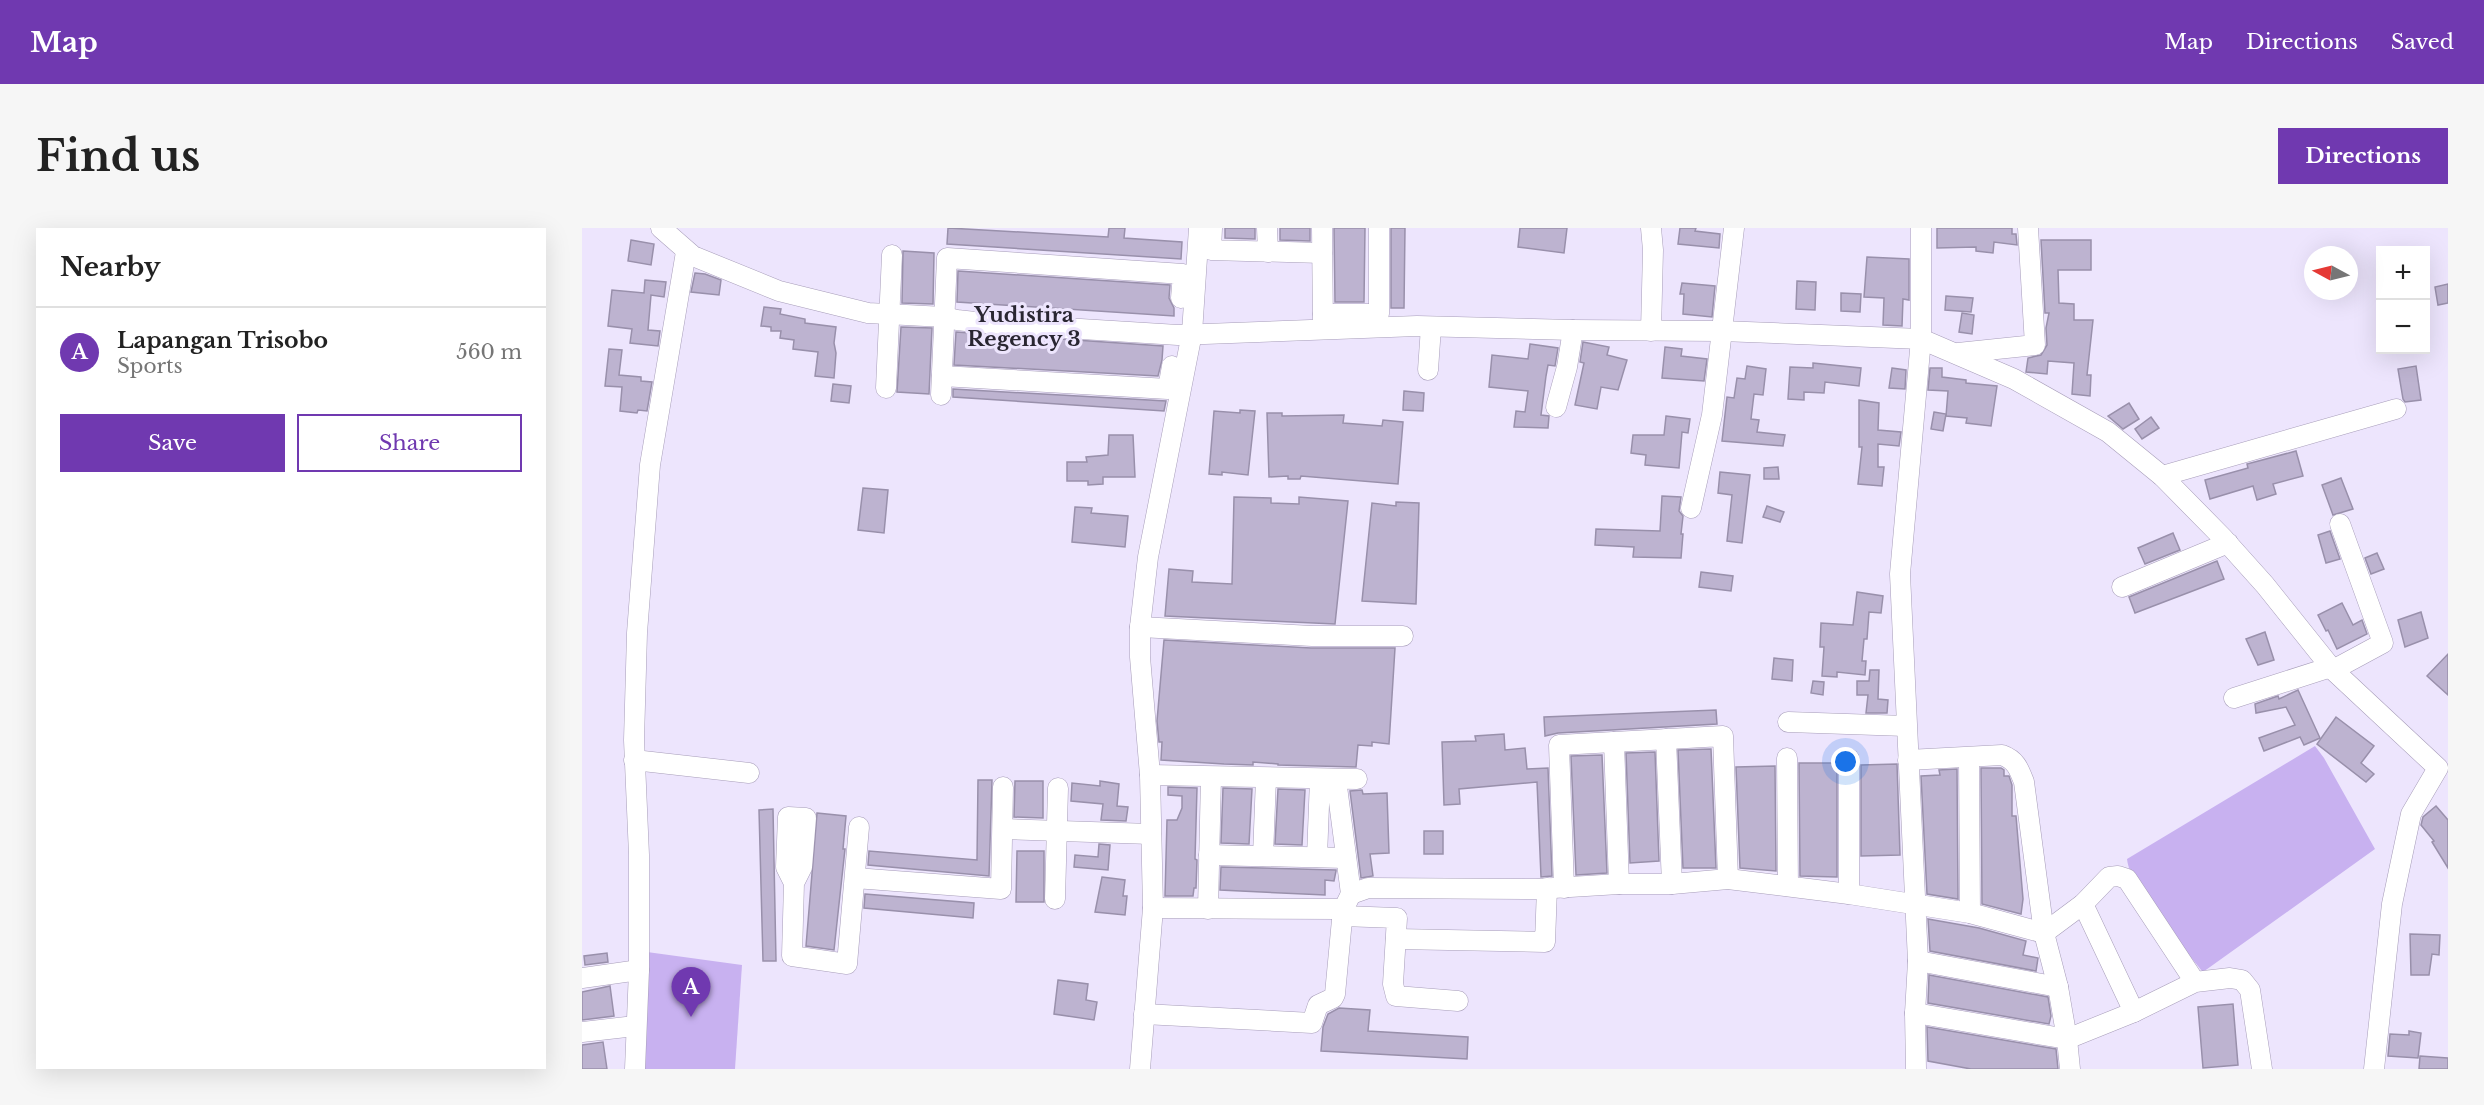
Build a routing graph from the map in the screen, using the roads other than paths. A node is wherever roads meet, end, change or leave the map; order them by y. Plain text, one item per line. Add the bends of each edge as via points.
1 (661, 228) edge
2 (1199, 228) edge
3 (1212, 228) edge
4 (1267, 228) edge
5 (1323, 228) edge
6 (1379, 228) edge
7 (1651, 228) edge
8 (1734, 228) edge
9 (1921, 228) edge
10 (2028, 228) edge
11 (686, 252) junction
12 (1268, 252) junction
13 (1322, 253) junction
14 (892, 255) dead end
15 (890, 314) junction
16 (944, 317) junction
17 (1323, 322) junction
18 (1431, 327) junction
19 (1573, 330) junction
20 (1651, 331) junction
21 (1721, 331) junction
22 (1183, 332) junction
23 (1921, 339) junction
24 (1955, 354) junction
25 (1428, 370) dead end
26 (886, 388) dead end
27 (1556, 407) dead end
28 (2396, 410) dead end
29 (2162, 476) junction
30 (1690, 508) dead end
31 (2340, 524) dead end
32 (2228, 543) junction
33 (2122, 587) dead end
34 (1140, 627) junction
35 (1403, 636) dead end
36 (2332, 669) junction
37 (2234, 698) dead end
38 (1788, 723) dead end
39 (1906, 726) junction
40 (1666, 739) junction
41 (1614, 742) junction
42 (1787, 758) dead end
43 (1969, 758) junction
44 (1849, 759) dead end
45 (634, 760) junction
46 (1908, 760) junction
47 (2445, 768) edge
48 (749, 773) dead end
49 (1150, 775) junction
50 (1210, 777) junction
51 (1266, 778) junction
52 (1328, 779) junction
53 (1357, 779) dead end
54 (1003, 787) dead end
55 (1058, 788) dead end
56 (859, 827) dead end
57 (1003, 829) junction
58 (1057, 831) junction
59 (1151, 834) junction
60 (1209, 855) junction
61 (1263, 856) junction
62 (1317, 857) junction
63 (1346, 858) junction
64 (855, 878) junction
65 (1728, 879) junction
66 (794, 882) dead end
67 (1619, 884) junction
68 (1672, 884) junction
69 (1788, 886) junction
70 (1556, 888) junction
71 (1849, 894) junction
72 (1055, 899) dead end
73 (2083, 904) junction
74 (1916, 905) junction
75 (1345, 906) junction
76 (1153, 908) junction
77 (1208, 909) junction
78 (1971, 913) junction
79 (2044, 933) junction
80 (1396, 939) junction
81 (1918, 961) junction
82 (639, 970) junction
83 (582, 978) edge
84 (2195, 982) junction
85 (2058, 987) junction
86 (1458, 1001) dead end
87 (2134, 1012) junction
88 (1915, 1013) junction
89 (1144, 1014) junction
90 (635, 1026) junction
91 (582, 1032) edge
92 (2067, 1039) junction
93 (1921, 1068) edge
94 (635, 1069) edge
95 (1140, 1069) edge
96 (2070, 1069) edge
97 (2262, 1069) edge
98 (2374, 1069) edge

1 - 11 street
2 - 22 street
3 - 12 street via 1211,250
4 - 12 street
5 - 13 street
6 - 17 street via 1379,314
7 - 20 street
8 - 21 street
9 - 23 street
10 - 24 street via 2035,345
11 - 15 street via 779,291 868,313
11 - 45 street via 647,489
12 - 13 street
13 - 17 street
14 - 15 street
15 - 16 street
15 - 26 street
16 - 22 street
16 - 22 street via 947,258 1183,274
16 - 22 street via 941,385 1168,389
17 - 18 street
17 - 22 street
18 - 19 street
18 - 25 street
19 - 20 street
19 - 27 street
20 - 21 street
21 - 23 street
21 - 30 street via 1712,415
22 - 34 street
23 - 24 street
23 - 39 street via 1900,574
24 - 29 street via 2014,379 2108,432
28 - 29 street
29 - 32 street
31 - 36 street via 2383,643
32 - 33 street
32 - 36 street
34 - 35 street via 1312,636
34 - 49 street
36 - 37 street
36 - 47 street
38 - 39 street
39 - 46 street
40 - 41 street
40 - 65 street via 1723,736
40 - 68 street
41 - 67 street
41 - 70 street via 1553,745
42 - 69 street
43 - 46 street
43 - 78 street
43 - 79 street via 2002,755 2012,759 2019,770 2024,782
44 - 71 street
45 - 48 street
45 - 82 street
46 - 74 street
47 - 98 street via 2411,814 2392,904
49 - 50 street
49 - 59 street
50 - 51 street
50 - 60 street
51 - 52 street
51 - 61 street
52 - 53 street
52 - 62 street
52 - 63 street
54 - 57 street
55 - 58 street
56 - 64 street
57 - 58 street
57 - 64 street via 1001,889
58 - 59 street
58 - 72 street
59 - 76 street
60 - 61 street
60 - 77 street
61 - 62 street
62 - 63 street
63 - 75 street
64 - 66 street via 847,964 792,956
65 - 68 street
65 - 69 street
67 - 68 street
67 - 70 street
69 - 71 street
70 - 75 street via 1368,888
70 - 80 street via 1545,942
71 - 74 street
73 - 79 street
73 - 84 street via 2109,877 2127,879
73 - 87 street
74 - 78 street
74 - 81 street
75 - 77 street
75 - 80 street via 1397,918
75 - 89 street via 1335,994 1318,1005 1312,1023
76 - 77 street
76 - 89 street
78 - 79 street
79 - 85 street
80 - 86 street via 1396,996
81 - 85 street
81 - 88 street
82 - 83 street
82 - 90 street
84 - 87 street
84 - 97 street via 2230,978 2242,980 2250,990
85 - 92 street
87 - 92 street
88 - 92 street
88 - 93 street
89 - 95 street
90 - 91 street
90 - 94 street
92 - 96 street

